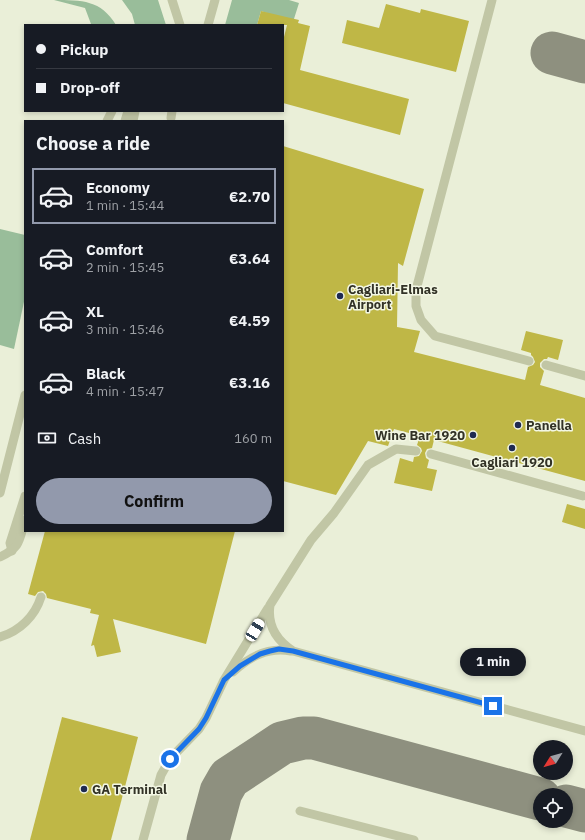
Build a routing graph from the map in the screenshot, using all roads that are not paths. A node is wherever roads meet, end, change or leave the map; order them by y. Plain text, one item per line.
1 (172, 0) edge
2 (215, 0) edge
3 (492, 0) edge
4 (180, 24) edge
5 (208, 24) edge
6 (530, 361) dead end
7 (546, 365) dead end
8 (585, 376) edge
9 (24, 398) edge
10 (416, 451) dead end
11 (431, 454) dead end
12 (0, 493) edge
13 (583, 496) dead end
14 (24, 499) edge
15 (24, 524) edge
16 (12, 552) junction
17 (0, 558) edge
18 (41, 597) dead end
19 (270, 605) junction
20 (0, 637) edge
21 (293, 651) junction
22 (224, 680) junction
23 (585, 731) edge
24 (300, 811) dead end
25 (144, 840) edge
26 (414, 840) edge

1 - 4 lane
2 - 5 lane
3 - 6 lane
7 - 8 lane
9 - 12 lane
10 - 19 lane
11 - 13 lane
14 - 16 lane
15 - 16 lane
16 - 17 lane
18 - 20 lane
19 - 21 lane
19 - 22 lane
21 - 22 lane
21 - 23 lane
22 - 25 lane
24 - 26 lane

